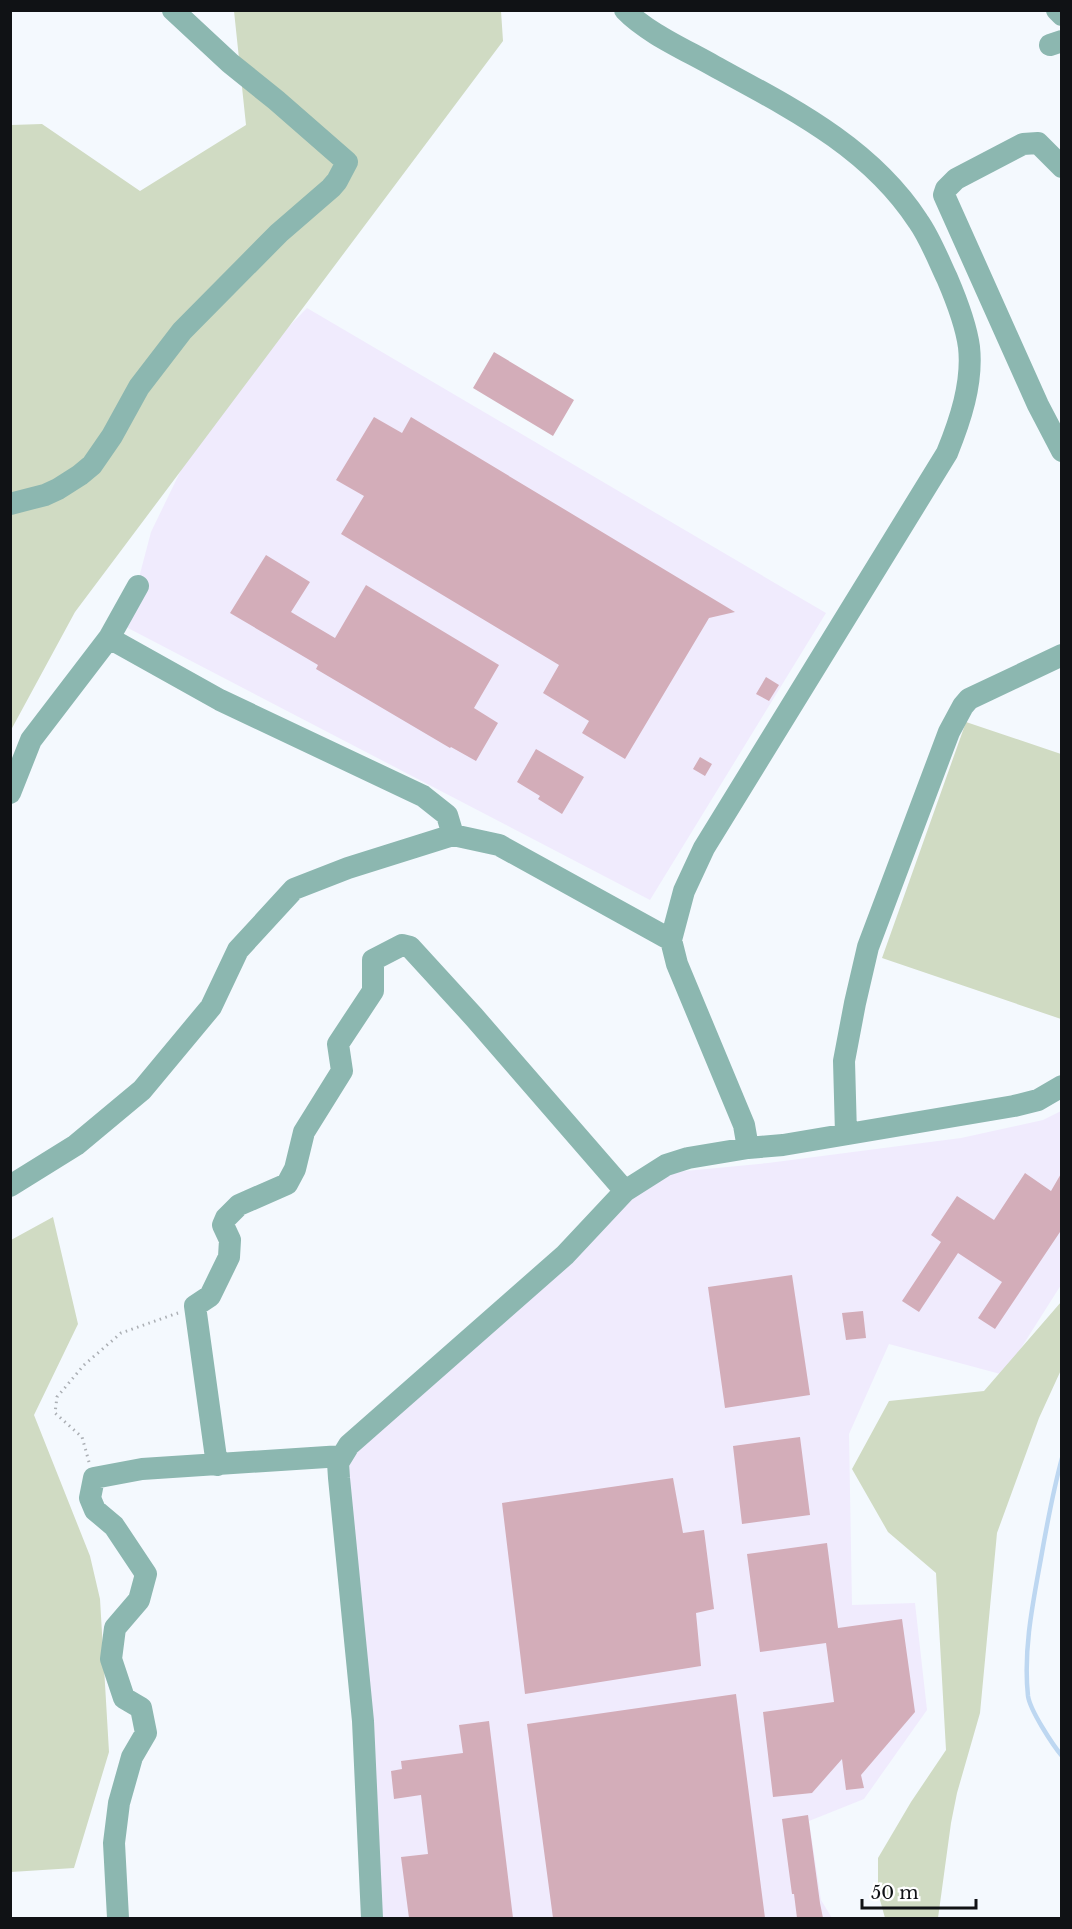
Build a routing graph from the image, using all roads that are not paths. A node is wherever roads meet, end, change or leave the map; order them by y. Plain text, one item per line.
1 (172, 10) edge
2 (625, 10) edge
3 (1057, 10) edge
4 (1062, 15) edge
5 (1062, 167) edge
6 (1062, 451) edge
7 (10, 504) edge
8 (138, 586) dead end
9 (109, 638) junction
10 (1062, 655) edge
11 (10, 793) edge
12 (453, 835) junction
13 (671, 940) junction
14 (1062, 1086) edge
15 (846, 1134) junction
16 (748, 1148) junction
17 (10, 1186) edge
18 (625, 1191) junction
19 (342, 1456) junction
20 (217, 1465) junction
21 (118, 1918) edge
22 (372, 1918) edge

1 - 7 street
2 - 13 street
3 - 4 street
5 - 6 street
8 - 9 street
9 - 11 street
9 - 12 street
10 - 15 street
12 - 13 street
12 - 17 street
13 - 16 street
14 - 15 street
15 - 16 street
16 - 18 street
18 - 19 street
18 - 20 street
19 - 20 street
19 - 22 street
20 - 21 street

